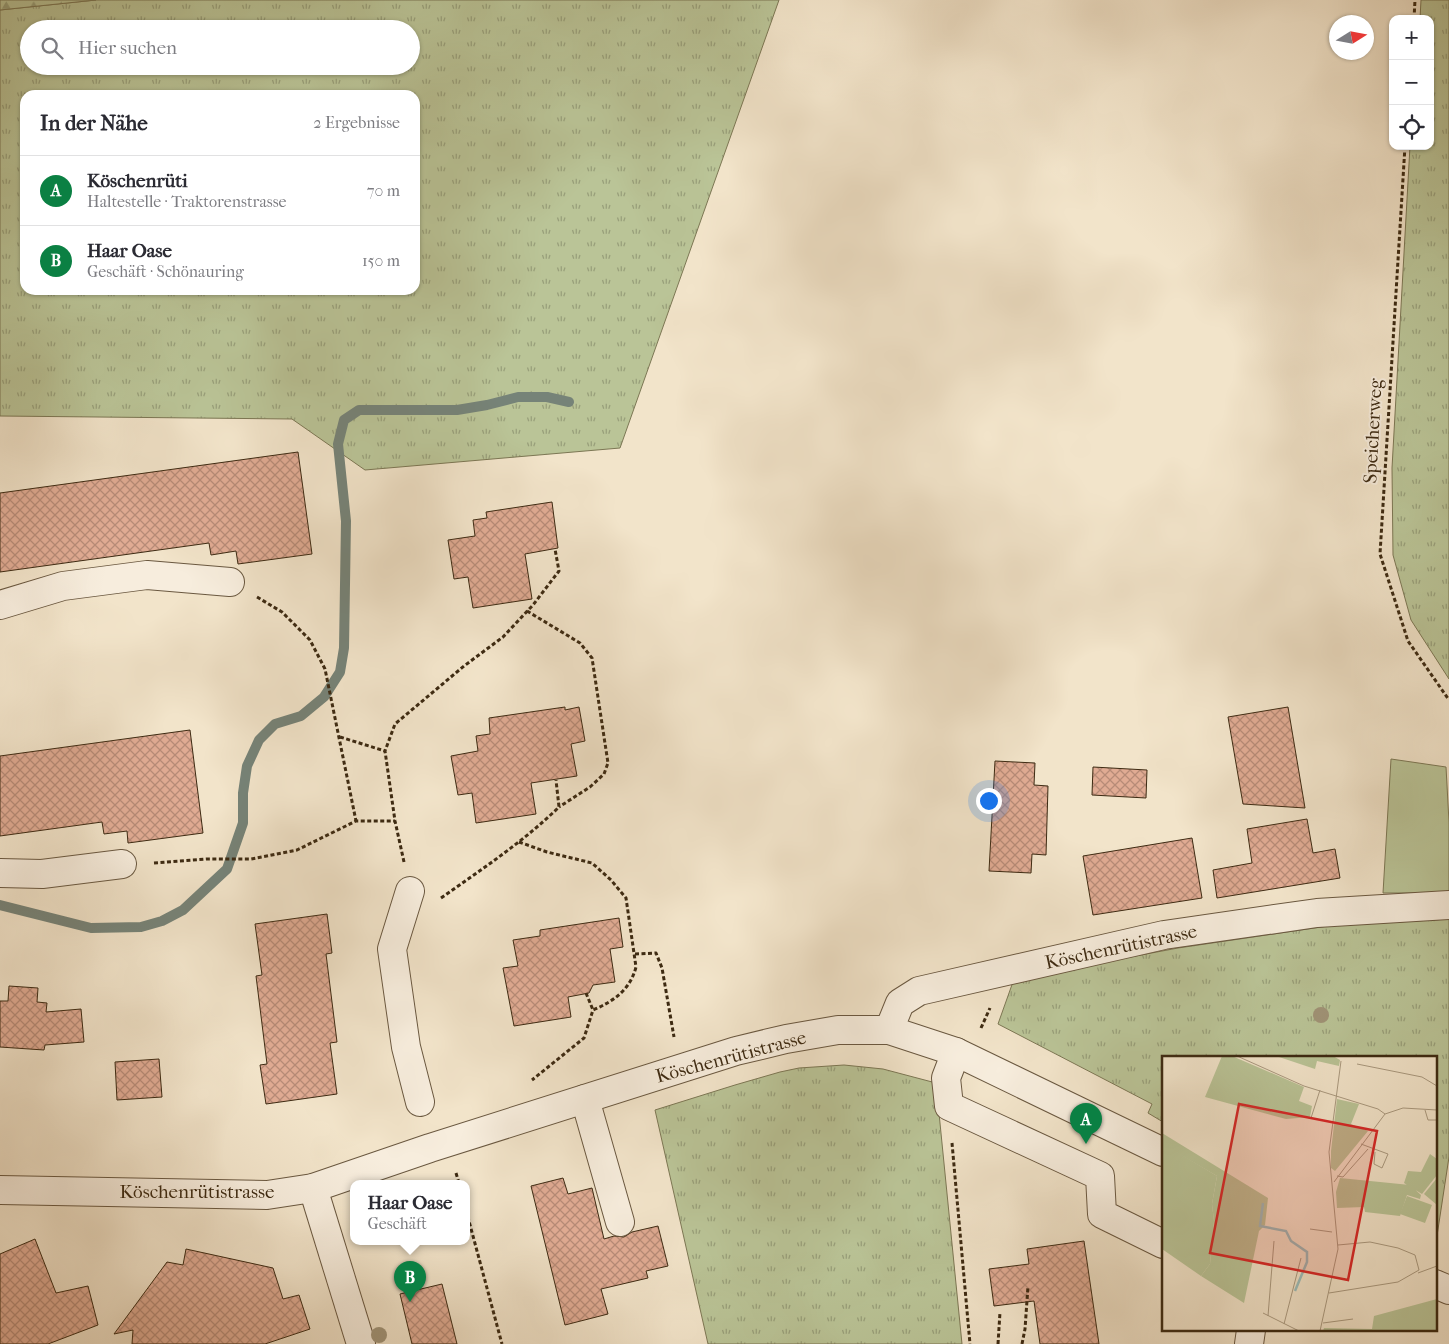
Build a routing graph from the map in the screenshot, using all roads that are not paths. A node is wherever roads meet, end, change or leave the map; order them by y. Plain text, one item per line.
1 (230, 582) road end
2 (0, 605) edge
3 (122, 864) road end
4 (0, 873) edge
5 (410, 891) road end
6 (1449, 904) edge
7 (889, 1030) junction
8 (956, 1052) junction
9 (585, 1100) junction
10 (420, 1102) dead end
11 (1162, 1152) edge
12 (313, 1188) junction
13 (0, 1190) edge
14 (620, 1222) dead end
15 (1162, 1244) edge
16 (1436, 1284) edge
17 (1449, 1290) edge
18 (361, 1344) edge

1 - 2 street
3 - 4 street
5 - 10 street
6 - 7 street, Köschenrütistrasse
7 - 8 street
7 - 9 street, Köschenrütistrasse
8 - 11 street
8 - 15 street
9 - 12 street, Köschenrütistrasse
9 - 14 street
12 - 13 street, Köschenrütistrasse
12 - 18 street
16 - 17 street

